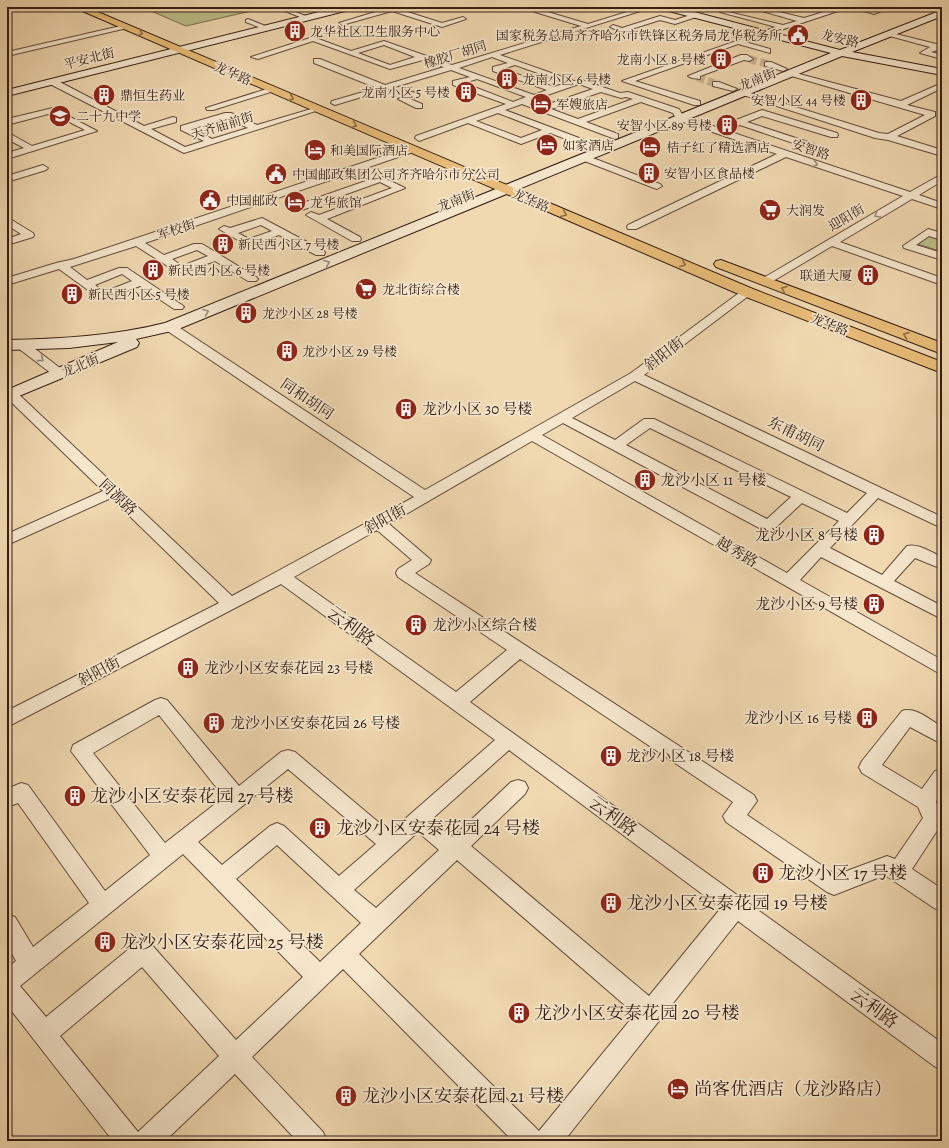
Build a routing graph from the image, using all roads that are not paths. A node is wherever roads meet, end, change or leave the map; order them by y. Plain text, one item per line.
1 (78, 7) edge
2 (103, 7) edge
3 (278, 7) edge
4 (350, 7) edge
5 (385, 7) edge
6 (539, 7) edge
7 (650, 7) edge
8 (664, 7) edge
9 (734, 7) edge
10 (751, 7) edge
11 (820, 7) edge
12 (847, 7) edge
13 (853, 7) edge
14 (887, 7) edge
15 (927, 7) edge
16 (393, 9) junction
17 (835, 10) junction
18 (940, 10) edge
19 (719, 12) junction
20 (698, 13) edge
21 (307, 18) junction
22 (463, 19) dead end
23 (803, 20) junction
24 (248, 21) dead end
25 (342, 23) dead end
26 (589, 26) junction
27 (125, 27) junction
28 (613, 27) dead end
29 (783, 27) junction
30 (266, 28) junction
31 (764, 33) junction
32 (888, 34) junction
33 (738, 42) junction
34 (196, 46) junction
35 (940, 48) edge
36 (178, 50) junction
37 (767, 51) dead end
38 (835, 51) junction
39 (8, 53) edge
40 (351, 53) junction
41 (492, 55) junction
42 (255, 57) dead end
43 (423, 57) junction
44 (942, 57) edge
45 (749, 59) tunnel mouth
46 (317, 62) dead end
47 (515, 63) junction
48 (768, 64) tunnel mouth
49 (452, 68) junction
50 (787, 71) junction
51 (942, 72) edge
52 (477, 77) junction
53 (697, 77) dead end
54 (590, 78) dead end
55 (53, 82) junction
56 (576, 83) junction
57 (716, 84) tunnel mouth
58 (942, 85) edge
59 (393, 87) junction
60 (601, 89) junction
61 (273, 90) junction
62 (554, 90) junction
63 (737, 91) junction
64 (929, 91) junction
65 (7, 93) edge
66 (413, 94) dead end
67 (942, 94) edge
68 (533, 97) junction
69 (639, 99) junction
70 (521, 101) junction
71 (335, 103) junction
72 (696, 103) junction
73 (512, 104) junction
74 (902, 104) junction
75 (419, 106) dead end
76 (210, 108) dead end
77 (318, 109) junction
78 (543, 109) junction
79 (500, 111) junction
80 (678, 115) junction
81 (173, 120) dead end
82 (470, 121) junction
83 (7, 122) edge
84 (578, 122) junction
85 (850, 127) junction
86 (256, 128) junction
87 (143, 129) junction
88 (550, 130) junction
89 (7, 135) edge
90 (834, 135) junction
91 (615, 136) junction
92 (889, 137) junction
93 (212, 142) junction
94 (817, 143) junction
95 (416, 144) junction
96 (592, 146) junction
97 (440, 147) dead end
98 (31, 149) junction
99 (942, 153) edge
100 (788, 155) junction
101 (7, 156) edge
102 (585, 158) junction
103 (43, 168) dead end
104 (942, 177) edge
105 (7, 179) edge
106 (510, 182) junction
107 (930, 184) junction
108 (657, 186) dead end
109 (942, 188) edge
110 (542, 190) dead end
111 (910, 195) junction
112 (276, 196) junction
113 (942, 206) edge
114 (298, 208) junction
115 (318, 218) junction
116 (206, 219) junction
117 (7, 220) edge
118 (618, 221) dead end
119 (632, 227) junction
120 (280, 231) junction
121 (230, 232) junction
122 (646, 233) dead end
123 (942, 237) edge
124 (356, 239) junction
125 (7, 242) edge
126 (137, 242) junction
127 (831, 242) junction
128 (320, 253) junction
129 (216, 257) junction
130 (942, 257) edge
131 (163, 259) junction
132 (712, 260) dead end
133 (60, 265) junction
134 (286, 266) dead end
135 (265, 274) dead end
136 (252, 279) junction
137 (7, 282) edge
138 (141, 282) junction
139 (764, 282) junction
140 (942, 282) edge
141 (86, 284) junction
142 (237, 285) dead end
143 (747, 292) junction
144 (193, 302) dead end
145 (171, 316) junction
146 (146, 328) junction
147 (7, 334) edge
148 (14, 345) edge
149 (942, 349) edge
150 (942, 368) edge
151 (58, 372) junction
152 (635, 376) junction
153 (8, 394) edge
154 (563, 418) junction
155 (532, 435) junction
156 (616, 446) junction
157 (112, 492) junction
158 (876, 492) junction
159 (801, 496) junction
160 (425, 497) junction
161 (849, 520) junction
162 (378, 523) junction
163 (942, 523) edge
164 (7, 540) edge
165 (820, 550) junction
166 (942, 564) edge
167 (282, 577) junction
168 (789, 581) junction
169 (884, 583) junction
170 (230, 604) junction
171 (942, 613) edge
172 (519, 650) junction
173 (942, 668) edge
174 (457, 702) junction
175 (7, 720) edge
176 (942, 736) edge
177 (508, 739) junction
178 (942, 777) edge
179 (518, 788) dead end
180 (237, 798) junction
181 (7, 799) edge
182 (925, 801) junction
183 (418, 819) junction
184 (936, 829) edge
185 (183, 840) junction
186 (390, 844) junction
187 (455, 848) junction
188 (163, 856) junction
189 (898, 872) junction
190 (221, 878) junction
191 (339, 890) junction
192 (942, 901) edge
193 (103, 905) junction
194 (736, 906) junction
195 (376, 922) junction
196 (7, 924) edge
197 (344, 953) junction
198 (30, 964) junction
199 (319, 976) junction
200 (7, 982) edge
201 (7, 987) edge
202 (651, 1013) junction
203 (44, 1034) junction
204 (235, 1057) junction
205 (942, 1058) edge
206 (129, 1141) edge
207 (147, 1141) edge
208 (314, 1141) edge
209 (531, 1141) edge
210 (548, 1141) edge

1 - 27 main road, 龙华路
2 - 34 main road, 龙华路
3 - 21 street
4 - 21 main road, 平安北街
5 - 16 street
6 - 26 street
7 - 26 street, 橡胶厂胡同
8 - 20 main road, 龙安路
9 - 19 street
10 - 23 street
11 - 17 street
12 - 17 street
13 - 14 street
15 - 18 street
16 - 22 street
16 - 25 street
17 - 23 street
18 - 32 main road, 龙南街
18 - 38 main road, 龙南街
19 - 20 street
19 - 20 street
19 - 29 street
20 - 28 street
20 - 31 main road, 龙安路
21 - 30 main road, 平安北街
23 - 29 street
24 - 30 street
26 - 41 street, 橡胶厂胡同
27 -> 36 main road, 龙华路
27 - 39 street
29 - 31 street
30 - 34 main road, 平安北街
31 - 33 street
31 - 38 main road, 龙安路
32 - 35 street
32 - 38 main road, 龙南街
33 - 37 street
33 - 72 street
34 - 36 main road, 平安北街
34 - 71 main road, 龙华路
35 - 44 street
36 - 55 main road, 平安北街
36 - 61 main road, 龙华路
38 - 50 main road, 龙南街
38 - 51 main road, 龙安路
40 - 42 street
40 - 43 street
40 - 43 street
41 - 47 street, 安智路
41 - 49 street, 橡胶厂胡同
43 - 49 street
45 - 53 street
46 - 59 street
47 - 56 street, 安智路
47 - 62 street
48 - 50 street
49 - 52 street
49 - 59 street, 橡胶厂胡同
50 - 63 main road, 龙南街
50 - 74 street
52 - 68 street
52 - 73 street
54 - 56 street
55 - 65 main road, 平安北街
55 - 87 street, 天齐庙前街
56 - 60 street, 安智路
56 - 62 street
57 - 63 street
58 - 64 street
59 - 71 street, 橡胶厂胡同
60 - 69 street, 安智路
60 - 78 street
61 - 76 street
61 -> 77 main road, 龙华路
62 - 68 street
63 - 72 main road, 龙南街
63 - 80 main road, 龙南街
63 - 85 street
64 - 67 street
64 - 74 street
66 - 75 street
68 - 70 street
69 - 80 street, 安智路
69 - 84 street
70 - 73 street
70 - 78 street
71 - 95 main road, 龙华路
72 - 80 main road, 龙南街
73 - 79 street, 军校街
74 - 92 street
77 - 86 street, 天齐庙前街
77 -> 95 main road, 龙华路
78 - 84 street
79 - 82 street, 军校街
79 - 88 street
80 - 91 main road, 龙南街
80 - 100 street, 安智路
80 - 102 main road, 龙南街
81 - 87 street
82 - 88 street
82 - 95 street, 军校街
83 - 98 street
84 - 91 street
85 - 90 street
85 - 92 street
86 - 93 street, 天齐庙前街
86 - 93 street
87 - 93 street, 天齐庙前街
88 - 96 street
89 - 98 street
90 - 94 street
90 - 94 street
91 - 96 main road, 龙南街
92 - 99 street
94 - 100 street
95 - 97 main road, 龙华路
95 - 106 main road, 龙华路
95 - 112 street, 军校街
96 - 106 main road, 龙南街
98 - 101 street
100 -> 111 street, 安智路
100 - 119 street
102 - 106 main road, 龙南街
102 - 108 street
103 - 105 street
104 - 107 street, 迎阳街
106 - 110 main road, 龙华路
106 - 124 main road, 龙南街
106 -> 143 main road, 龙华路
145 -> 106 main road, 龙南街
107 - 109 street
107 - 111 street, 迎阳街
111 - 113 street, 安智路
111 -> 127 street, 迎阳街
112 - 114 street
112 - 116 street, 军校街
114 - 115 street
114 - 115 street
115 - 124 street
116 - 121 street
116 - 126 street, 军校街
117 - 125 street
118 - 119 main road
119 - 122 main road
120 - 121 street
120 - 121 street
120 - 128 street
123 - 130 street
124 - 128 main road, 龙南街
126 - 131 street
126 - 133 street, 军校街
127 - 139 street, 迎阳街
127 - 140 street
128 - 134 main road, 龙南街
129 - 131 street
129 - 131 street
129 - 136 street
132 - 139 main road, 龙华路
133 - 137 street, 军校街
133 - 141 street
135 - 136 main road
136 - 142 main road
138 - 141 street, 同和胡同
138 - 141 street
138 - 145 street, 同和胡同
149 -> 139 main road, 龙华路
143 - 150 main road, 龙华路
143 - 152 street, 斜阳街
144 - 145 main road
145 - 146 main road
145 - 160 street, 同和胡同
146 - 147 main road, 龙北街
146 - 148 main road
146 - 151 main road, 龙北街
148 -> 151 street
151 - 153 main road, 龙北街
152 - 154 street, 斜阳街
152 - 158 street, 东甫胡同
153 - 157 street, 同源路
154 - 155 street, 斜阳街
154 - 156 street
155 - 160 street, 斜阳街
155 - 168 street, 越秀路
156 - 159 street
156 - 159 street
157 - 164 street
157 - 170 street, 同源路
158 - 161 street
158 - 163 street, 东甫胡同
159 - 161 street
160 - 162 street, 斜阳街
161 - 165 street
162 - 167 street, 斜阳街
162 - 172 street
165 - 168 street
165 - 169 street
166 - 169 street
167 - 170 street, 斜阳街
167 - 174 street, 云利路
168 - 173 street, 越秀路
169 - 171 street
170 - 175 street, 斜阳街
172 - 174 street
172 - 189 street
174 - 177 street, 云利路
176 - 182 street
177 - 183 street
177 - 194 street, 云利路
178 - 182 street
179 - 187 street
180 - 185 street
180 - 186 street
180 - 188 street
181 - 193 street
182 - 184 street
183 - 186 street
183 - 187 street
184 - 189 street
185 - 188 street
185 - 190 street
186 - 191 street
187 - 195 street
187 - 202 street
188 - 193 street
189 - 192 street
190 - 191 street
190 - 199 street
191 - 195 street
193 - 198 street
194 - 202 street
194 - 205 street, 云利路
195 - 197 street
196 - 198 street
197 - 199 street
197 - 209 street
198 - 200 street
199 - 204 street
201 - 203 street
202 - 210 street
203 - 204 street
203 - 206 street
204 - 207 street
204 - 208 street

